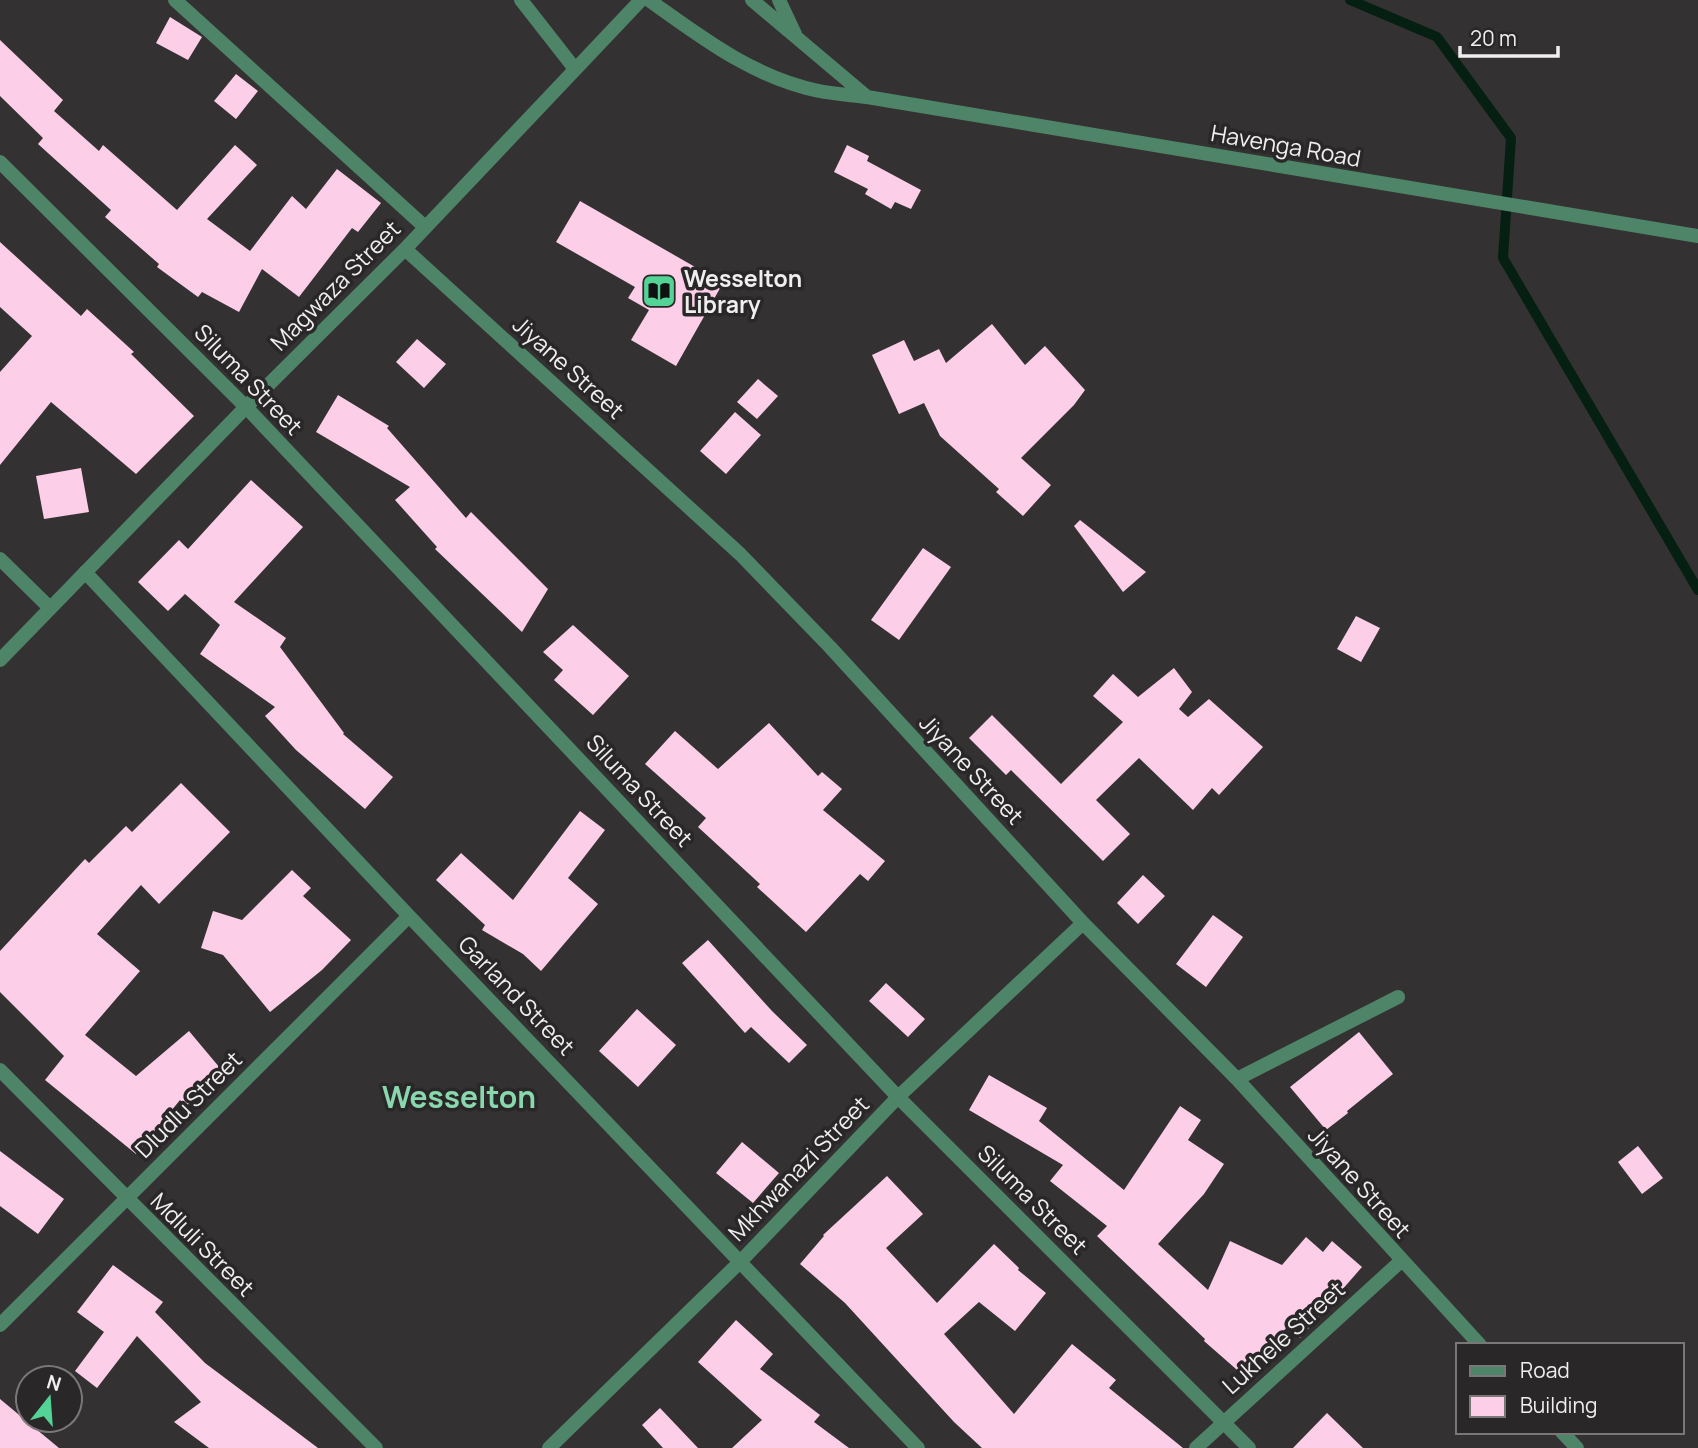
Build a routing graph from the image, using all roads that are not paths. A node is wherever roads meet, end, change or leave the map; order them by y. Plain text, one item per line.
1 (175, 0) edge
2 (521, 0) edge
3 (641, 0) edge
4 (649, 0) edge
5 (751, 0) edge
6 (779, 0) edge
7 (799, 42) junction
8 (575, 69) junction
9 (867, 97) junction
10 (0, 162) edge
11 (425, 227) junction
12 (1698, 236) edge
13 (405, 250) junction
14 (246, 407) junction
15 (0, 559) edge
16 (85, 572) junction
17 (50, 608) junction
18 (0, 660) edge
19 (409, 916) junction
20 (1083, 923) junction
21 (1398, 998) dead end
22 (0, 1070) edge
23 (1237, 1079) junction
24 (898, 1097) junction
25 (126, 1198) junction
26 (741, 1261) junction
27 (1401, 1261) junction
28 (0, 1325) edge
29 (1478, 1343) edge
30 (1223, 1421) junction
31 (1564, 1434) edge
32 (376, 1448) edge
33 (549, 1448) edge
34 (918, 1448) edge
35 (1196, 1448) edge
36 (1249, 1448) edge
37 (1577, 1448) edge

1 - 11 street
2 - 8 street
3 - 8 street, Magwaza Street
4 - 9 street, Havenga Road
5 - 7 street, Havenga Road
6 - 7 street
7 - 9 street, Havenga Road
8 - 11 street, Magwaza Street
9 - 12 street, Havenga Road
10 - 14 street, Siluma Street
11 - 13 street, Magwaza Street
13 - 14 street, Magwaza Street
13 - 20 street, Jiyane Street
14 - 16 street, Magwaza Street
14 - 24 street, Siluma Street
15 - 17 street
16 - 17 street, Magwaza Street
16 - 19 street, Garland Street
17 - 18 street, Magwaza Street
19 - 25 street, Dludlu Street
19 - 26 street, Garland Street
20 - 23 street, Jiyane Street
20 - 24 street, Mkhwanazi Street
21 - 23 street
22 - 25 street, Mdluli Street
23 - 27 street, Jiyane Street
24 - 26 street, Mkhwanazi Street
24 - 30 street, Siluma Street
25 - 28 street, Dludlu Street
25 - 32 street, Mdluli Street
26 - 33 street, Mkhwanazi Street
26 - 34 street, Garland Street
27 - 29 street, Jiyane Street
27 - 30 street, Lukhele Street
30 - 35 street, Lukhele Street
30 - 36 street, Siluma Street
31 - 37 street

